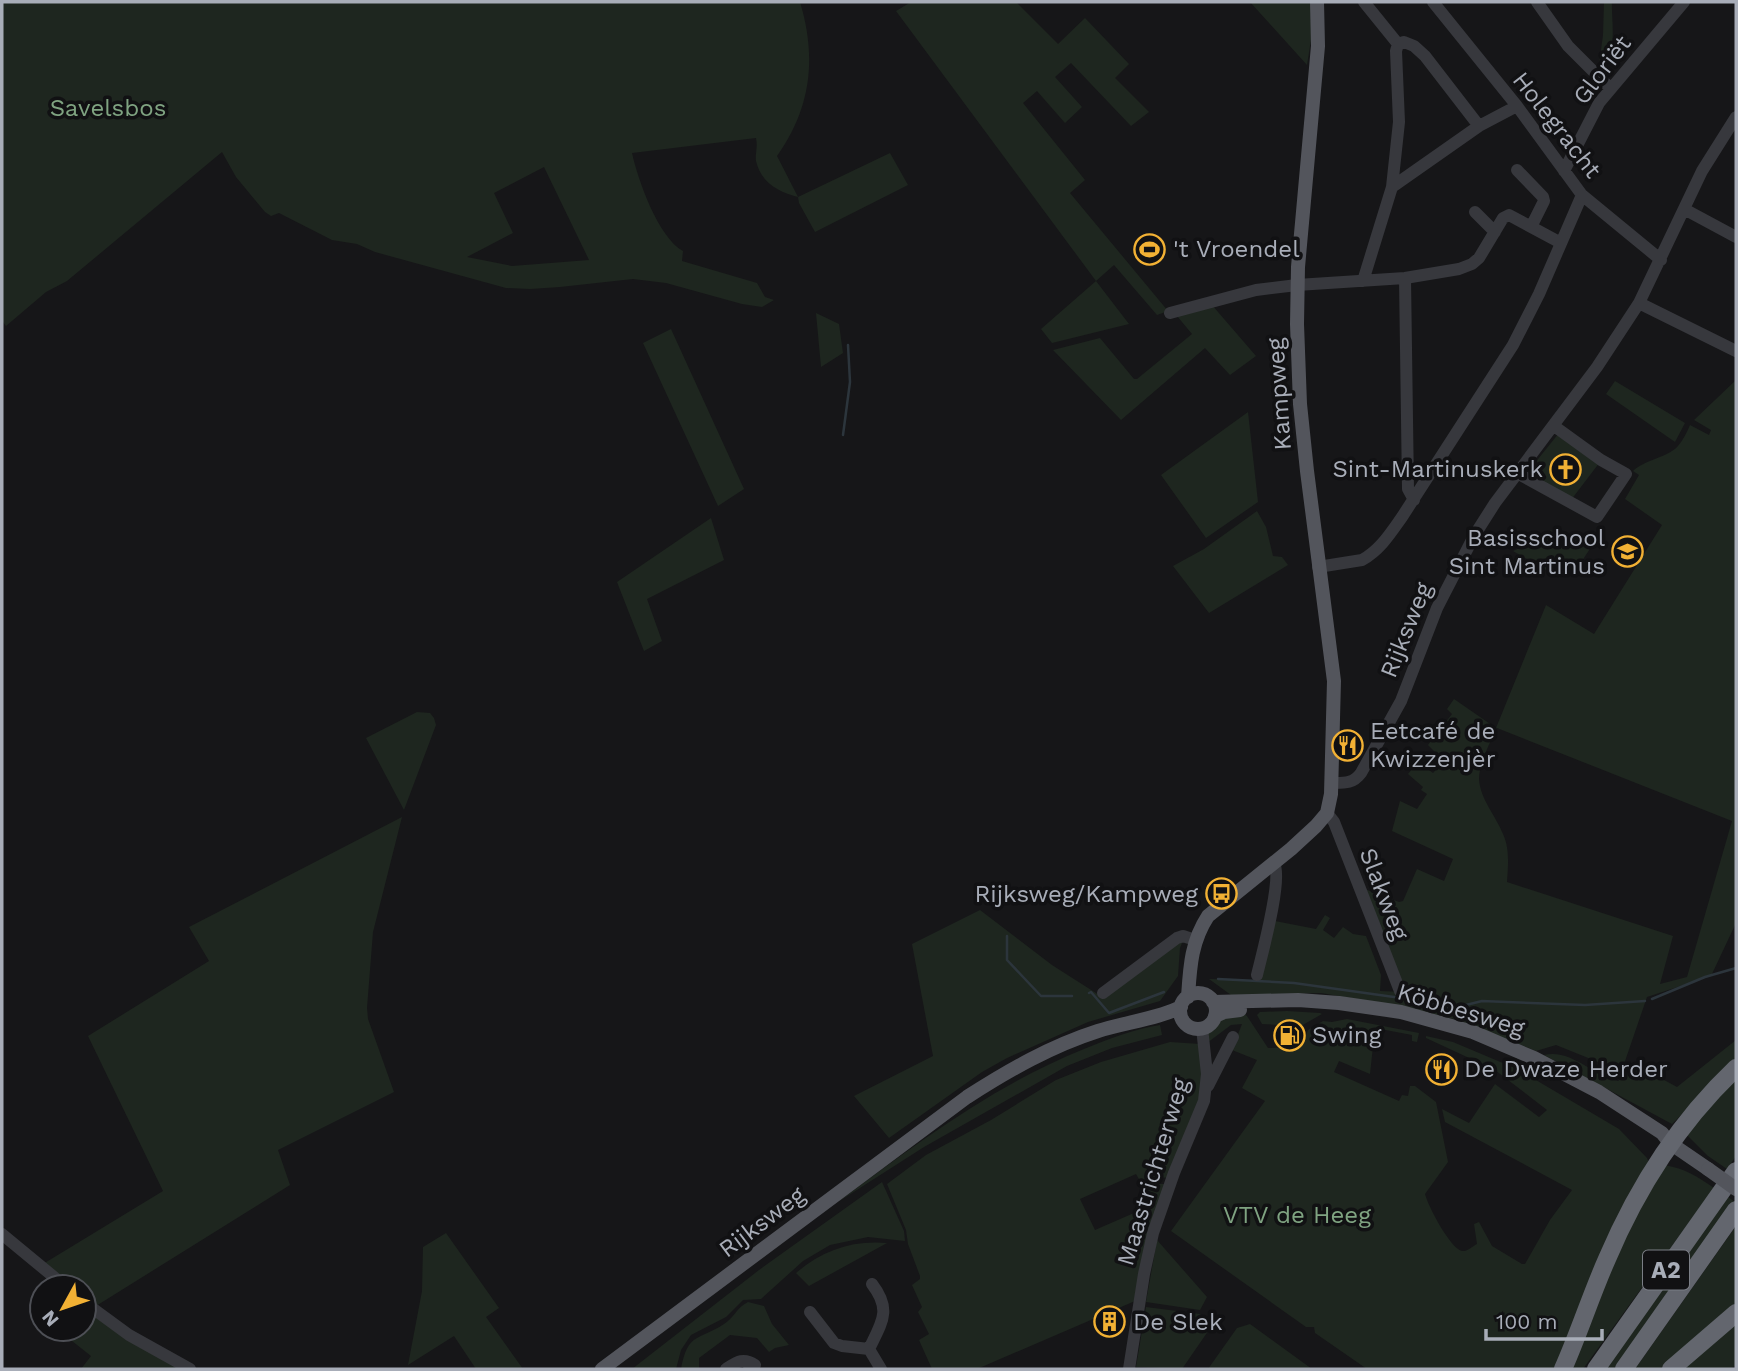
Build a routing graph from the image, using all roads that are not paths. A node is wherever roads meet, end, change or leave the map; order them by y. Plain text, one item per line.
1 (1317, 2) edge
2 (1364, 2) edge
3 (1433, 2) edge
4 (1537, 2) edge
5 (1680, 3) edge
6 (1398, 44) junction
7 (1610, 88) junction
8 (1517, 106) junction
9 (1736, 117) edge
10 (1479, 126) junction
11 (1517, 170) dead end
12 (1564, 171) junction
13 (1392, 187) junction
14 (1583, 195) junction
15 (1684, 209) junction
16 (1475, 212) dead end
17 (1531, 227) junction
18 (1495, 232) junction
19 (1736, 237) edge
20 (1560, 243) junction
21 (1661, 260) junction
22 (1405, 278) junction
23 (1363, 281) junction
24 (1297, 285) junction
25 (1639, 303) junction
26 (1170, 313) dead end
27 (1736, 351) edge
28 (1554, 426) junction
29 (1517, 473) junction
30 (1414, 500) junction
31 (1318, 567) junction
32 (1331, 783) junction
33 (1327, 813) junction
34 (1274, 863) junction
35 (1195, 940) junction
36 (1257, 975) dead end
37 (1400, 991) dead end
38 (1103, 993) dead end
39 (1197, 1006) junction
40 (1202, 1028) junction
41 (1233, 1037) dead end
42 (1736, 1068) edge
43 (1205, 1093) junction
44 (1670, 1143) junction
45 (1736, 1171) edge
46 (1736, 1189) edge
47 (1736, 1210) edge
48 (2, 1234) edge
49 (49, 1273) edge
50 (872, 1284) dead end
51 (98, 1312) edge
52 (810, 1312) dead end
53 (1736, 1313) edge
54 (869, 1349) junction
55 (190, 1369) edge
56 (601, 1369) edge
57 (726, 1369) edge
58 (748, 1369) edge
59 (881, 1369) edge
60 (1129, 1369) edge
61 (1563, 1369) edge
62 (1596, 1369) edge
63 (1624, 1369) edge
64 (1671, 1369) edge

1 - 24 main road, Kampweg
2 - 6 street
3 - 8 street, Holegracht
4 - 7 street
5 - 7 street, Gloriët
6 - 10 street
6 - 13 street
7 - 12 street, Gloriët
8 - 10 street
8 - 12 street, Holegracht
9 - 15 street, Rijksweg
10 - 13 street
11 - 17 street
12 - 14 street, Holegracht
13 - 23 street
14 - 20 street
14 - 21 street, Holegracht
15 - 19 street
15 - 21 street, Rijksweg
16 - 18 street
17 - 18 street
17 - 20 street
18 - 22 street
20 - 30 street
21 - 25 street, Rijksweg
22 - 23 street
22 - 30 street
23 - 24 street
24 - 26 street
24 - 31 main road, Kampweg
25 - 27 street
25 - 28 street, Rijksweg
28 - 29 street, Rijksweg
28 - 29 street
29 - 32 street, Rijksweg
30 - 31 street
31 - 32 main road, Kampweg
32 - 33 main road
33 - 34 main road
33 - 37 street, Slakweg
34 - 35 main road
34 - 36 street
35 - 38 street
35 - 39 main road
39 - 40 main road
39 - 40 main road
39 - 44 main road, Köbbesweg
39 - 56 main road, Rijksweg
40 - 43 street, Maastrichterweg
41 - 43 street
42 - 44 highway, A2
43 - 60 street, Maastrichterweg
44 - 46 main road, Köbbesweg, bridge
44 - 61 highway, A2
45 - 62 highway, A2
47 - 63 highway, A2
48 - 49 street
50 - 54 street
51 - 55 street
52 - 54 street
53 - 64 highway
54 - 59 street
57 - 58 street

